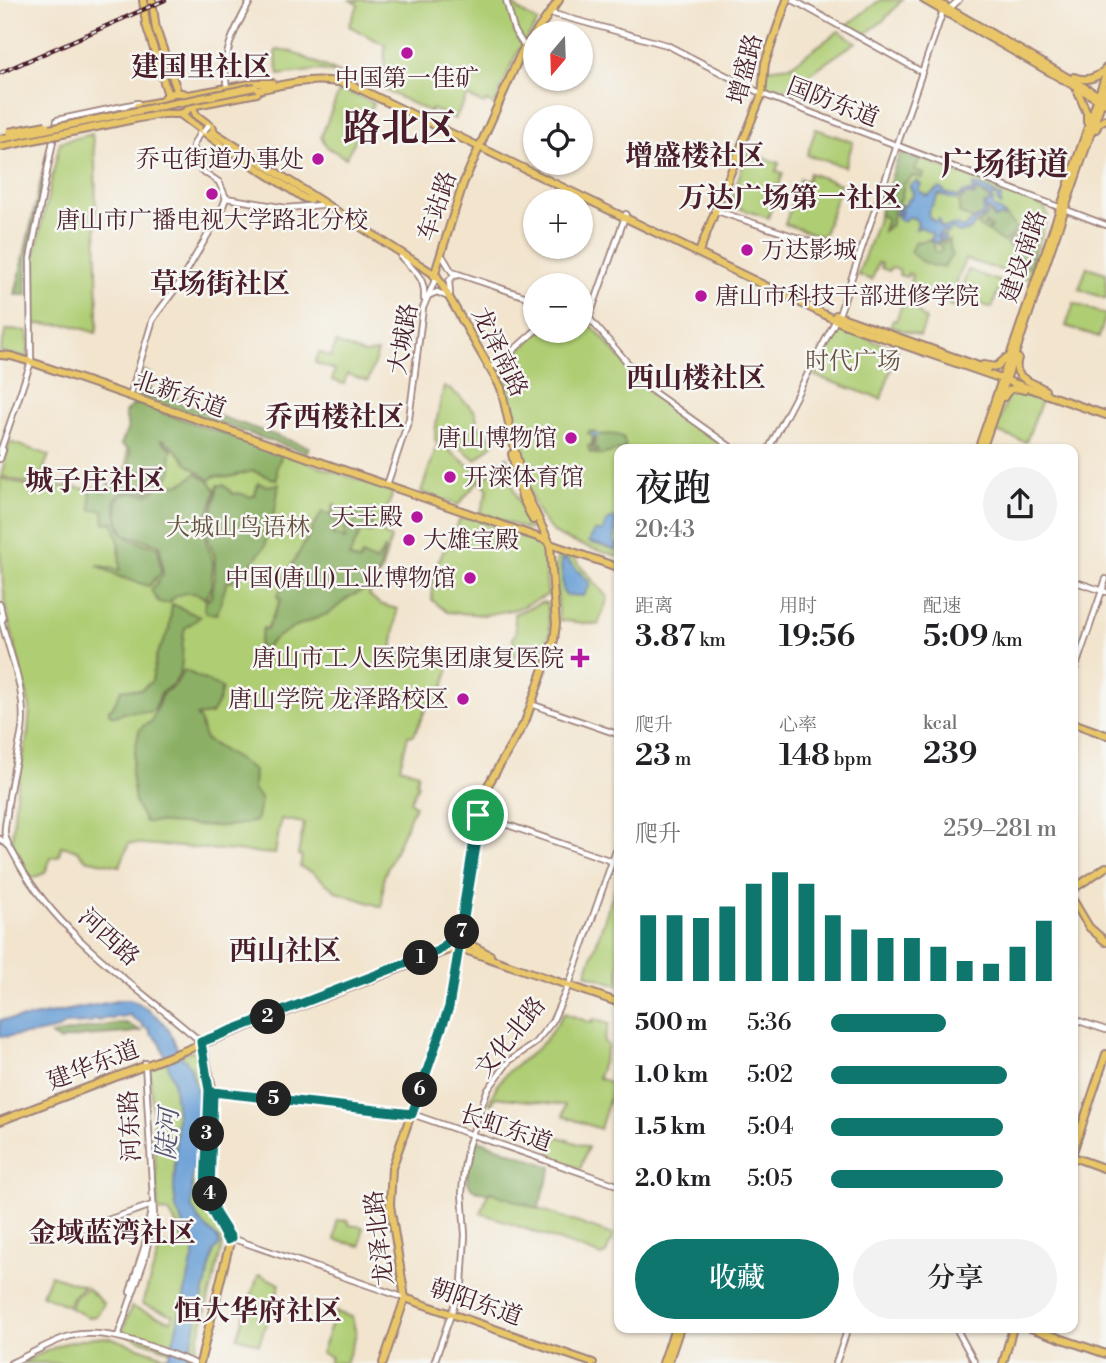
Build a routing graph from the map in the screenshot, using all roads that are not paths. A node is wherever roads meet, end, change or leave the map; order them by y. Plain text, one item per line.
1 (147, 0) edge
2 (251, 0) edge
3 (506, 0) edge
4 (562, 0) edge
5 (785, 0) edge
6 (793, 0) edge
7 (924, 0) edge
8 (934, 0) edge
9 (959, 0) edge
10 (946, 10) junction
11 (552, 14) junction
12 (546, 21) edge
13 (547, 21) edge
14 (523, 45) edge
15 (523, 52) edge
16 (1049, 67) junction
17 (1106, 68) edge
18 (922, 72) junction
19 (1106, 74) edge
20 (1061, 79) junction
21 (271, 85) junction
22 (227, 89) junction
23 (1106, 89) edge
24 (170, 93) junction
25 (761, 93) junction
26 (188, 95) junction
27 (1102, 100) edge
28 (150, 103) junction
29 (191, 106) junction
30 (167, 113) junction
31 (180, 114) junction
32 (151, 116) junction
33 (1106, 119) edge
34 (205, 128) junction
35 (1086, 131) junction
36 (56, 138) junction
37 (0, 141) edge
38 (1088, 143) junction
39 (897, 145) junction
40 (481, 147) junction
41 (226, 198) junction
42 (311, 198) junction
43 (321, 205) junction
44 (1063, 208) junction
45 (715, 210) junction
46 (625, 215) junction
47 (1106, 225) edge
48 (700, 250) junction
49 (442, 253) junction
50 (401, 257) junction
51 (859, 258) junction
52 (416, 263) junction
53 (460, 275) junction
54 (435, 277) junction
55 (448, 296) junction
56 (523, 296) edge
57 (425, 302) junction
58 (593, 307) edge
59 (837, 318) junction
60 (593, 323) edge
61 (1023, 325) junction
62 (523, 342) edge
63 (0, 355) edge
64 (963, 360) junction
65 (32, 362) junction
66 (488, 367) junction
67 (968, 367) junction
68 (1005, 377) junction
69 (1045, 390) junction
70 (1051, 396) junction
71 (130, 397) junction
72 (1106, 413) edge
73 (985, 426) junction
74 (988, 434) junction
75 (727, 444) edge
76 (773, 444) edge
77 (981, 444) edge
78 (983, 444) edge
79 (0, 452) edge
80 (0, 460) edge
81 (387, 486) junction
82 (548, 541) junction
83 (614, 564) edge
84 (1106, 579) edge
85 (1078, 583) edge
86 (1104, 592) edge
87 (0, 604) edge
88 (0, 616) edge
89 (1078, 662) edge
90 (531, 704) junction
91 (1078, 723) edge
92 (614, 733) edge
93 (1106, 733) edge
94 (480, 816) junction
95 (0, 839) edge
96 (10, 846) junction
97 (614, 854) edge
98 (611, 861) junction
99 (614, 862) edge
100 (1106, 866) edge
101 (1078, 885) edge
102 (1078, 908) edge
103 (1078, 914) edge
104 (462, 923) junction
105 (1106, 944) edge
106 (459, 947) junction
107 (438, 951) junction
108 (491, 955) junction
109 (431, 957) junction
110 (454, 965) junction
111 (520, 968) junction
112 (454, 983) junction
113 (568, 983) junction
114 (614, 999) edge
115 (1078, 1021) edge
116 (1106, 1030) edge
117 (202, 1043) junction
118 (1106, 1046) edge
119 (1106, 1054) edge
120 (145, 1064) junction
121 (213, 1092) junction
122 (410, 1115) junction
123 (0, 1120) edge
124 (1078, 1128) edge
125 (472, 1135) junction
126 (1078, 1139) edge
127 (1078, 1156) edge
128 (1106, 1167) edge
129 (614, 1184) edge
130 (152, 1205) junction
131 (54, 1238) dead end
132 (229, 1239) junction
133 (403, 1297) junction
134 (452, 1314) junction
135 (675, 1333) edge
136 (846, 1333) edge
137 (959, 1333) edge
138 (1011, 1333) edge
139 (1046, 1333) edge
140 (1054, 1333) edge
141 (117, 1336) junction
142 (1106, 1352) edge
143 (12, 1363) edge
144 (195, 1363) edge
145 (382, 1363) edge
146 (434, 1363) edge
147 (593, 1363) edge
148 (665, 1363) edge
149 (836, 1363) edge
150 (975, 1363) edge
151 (1002, 1363) edge

1 - 24 main road
2 - 22 street
3 - 14 street
4 - 11 main road, 车站路
5 - 25 main road, 增盛路
6 - 18 street
7 - 10 main road
8 - 10 main road
9 - 10 street
10 - 16 main road
10 - 18 street
10 - 20 main road
11 - 12 main road, 车站路
11 - 13 main road, 车站路
11 - 25 street, 国防东道
15 - 40 main road, 车站路
16 - 17 main road
16 - 27 main road
18 - 39 street
19 - 27 main road, 建设南路
20 - 27 main road
20 - 35 main road
21 - 22 main road
21 - 29 main road
21 - 37 main road, bridge
21 - 40 main road
22 - 26 main road
23 - 27 main road, 建设南路
24 - 26 main road
24 - 28 main road
24 - 30 main road
25 - 39 street, 国防东道
25 - 45 main road, 增盛路
26 - 29 main road
27 - 35 main road, 建设南路
27 - 38 main road, 建设南路
28 - 36 street
28 - 37 main road, bridge
29 - 31 main road
29 - 34 main road
30 - 31 main road
30 - 32 main road
31 - 34 main road
32 - 36 street
32 - 37 main road, bridge
33 - 38 main road
34 - 41 street
34 - 42 main road, 龙泽南路
35 - 44 main road, 建设南路
36 - 65 street
38 - 44 main road, 建设南路
39 - 44 street, 国防东道
39 - 51 street
40 - 46 main road
40 - 49 main road, 车站路
41 - 43 street
41 - 71 street
42 - 43 main road, 龙泽南路
42 - 52 main road, 龙泽南路
43 - 50 main road, 龙泽南路
44 - 47 street, 国防东道
44 - 61 main road, 建设南路
45 - 48 main road, 增盛路
45 - 51 street
46 - 48 main road
46 - 58 street
48 - 59 main road
49 - 52 main road
49 - 53 street
49 - 54 main road, 车站路
50 - 54 main road, 龙泽南路
50 - 57 street
51 - 59 street
52 - 54 main road, 龙泽南路
53 - 55 street
53 - 56 street
54 - 55 main road, 龙泽南路
54 - 57 street
55 - 57 street
55 - 66 main road, 龙泽南路
57 - 81 street, 大城路
59 - 64 main road
59 - 67 main road
59 - 76 street
60 - 75 street
61 - 64 main road
61 - 68 main road, 建设南路
61 - 69 main road
62 - 66 street
63 - 65 main road, 北新东道
64 - 68 main road
65 - 71 main road, 北新东道
65 - 79 street
65 - 80 street
66 - 82 main road, 龙泽南路
67 - 68 main road
67 - 73 main road
68 - 69 main road
68 - 70 main road
68 - 73 main road, 建设南路
68 - 74 main road, 建设南路
69 - 72 main road
70 - 72 main road
70 - 74 main road
71 - 81 main road, 北新东道
73 - 77 main road, 建设南路
74 - 78 main road, 建设南路
81 - 82 main road, 北新东道
82 - 83 main road, 北新东道
82 - 90 main road, 龙泽南路
84 - 86 street
85 - 86 street
86 - 89 street
87 - 96 street, 河西路
88 - 96 street, 河西路
90 - 92 street
90 - 94 main road, 龙泽南路
91 - 93 main road
94 - 98 street
94 - 104 main road, 龙泽南路
95 - 96 street
96 - 117 street, 河西路
97 - 98 street, 文化北路
98 - 99 street
98 - 113 street, 文化北路
100 - 101 main road
102 - 105 main road
103 - 105 main road
104 - 106 main road, 龙泽南路
104 - 107 main road
104 - 108 main road
106 - 107 main road
106 - 108 main road
106 - 109 main road
106 - 110 main road, 龙泽北路
106 - 111 main road
106 - 112 main road, 龙泽北路
107 - 117 main road
108 - 113 main road
109 - 110 main road
109 - 117 main road
110 - 122 main road, 龙泽北路
111 - 112 main road
111 - 113 main road
112 - 122 main road, 龙泽北路
113 - 114 main road
113 - 125 street, 文化北路
115 - 116 street
117 - 120 main road, 建华东道
117 - 121 main road
117 - 132 main road
118 - 124 main road
119 - 126 main road
120 - 123 main road, 建华东道
120 - 130 street, 河东路
120 - 141 street, 河东路
121 - 122 street, 长虹东道
121 - 132 main road
122 - 125 street, 长虹东道
122 - 133 main road, 龙泽北路
125 - 129 street, 长虹东道
125 - 134 street, 文化北路
127 - 128 main road
130 - 131 street
130 - 141 street, 河东路
132 - 133 street, 朝阳东道
132 - 144 main road
133 - 134 main road, 朝阳东道
133 - 145 main road, 龙泽北路
134 - 146 street, 文化北路
134 - 147 main road, 朝阳东道
135 - 148 main road
136 - 149 street
137 - 150 street
138 - 151 main road
139 - 142 main road
140 - 142 main road
141 - 143 street
141 - 144 street

